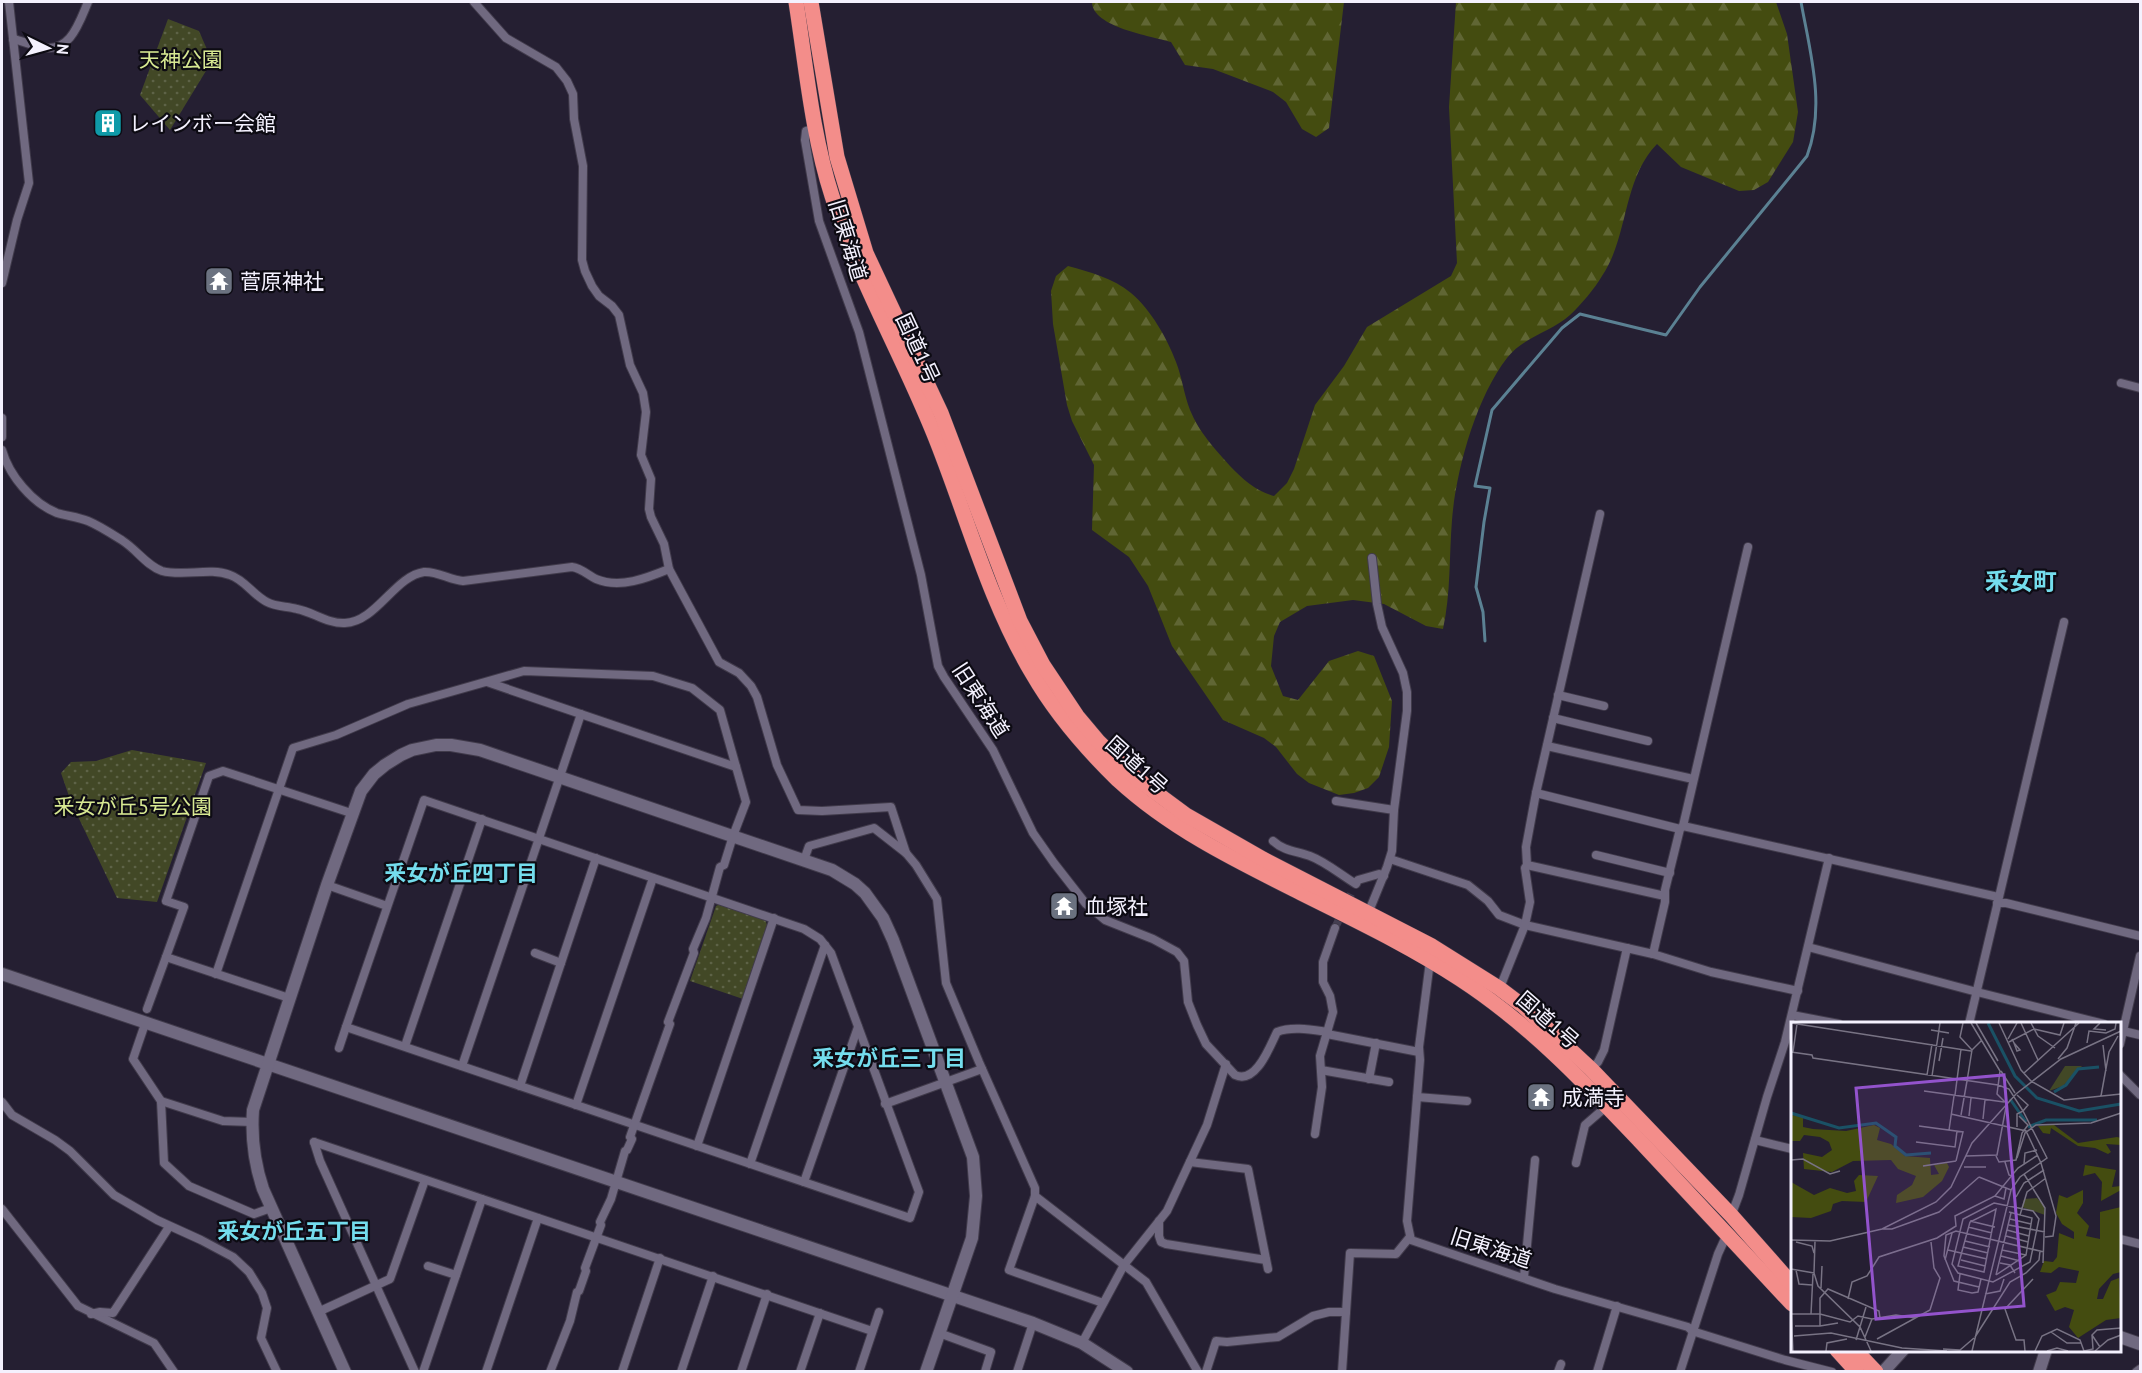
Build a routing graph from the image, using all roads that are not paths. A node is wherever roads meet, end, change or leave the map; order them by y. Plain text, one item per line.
1 (9, 2) edge
2 (87, 2) edge
3 (474, 2) edge
4 (802, 2) edge
5 (13, 39) junction
6 (823, 127) junction
7 (2, 283) edge
8 (2121, 383) dead end
9 (2140, 388) edge
10 (2, 418) edge
11 (2, 436) edge
12 (2, 450) edge
13 (1600, 514) dead end
14 (1748, 547) dead end
15 (1372, 558) dead end
16 (669, 569) junction
17 (2064, 622) dead end
18 (487, 682) junction
19 (1558, 695) junction
20 (1604, 706) dead end
21 (581, 714) junction
22 (1553, 718) junction
23 (1648, 741) dead end
24 (1547, 746) junction
25 (736, 767) junction
26 (559, 778) junction
27 (1694, 779) junction
28 (280, 789) junction
29 (1536, 793) junction
30 (1336, 801) dead end
31 (1394, 810) junction
32 (351, 813) junction
33 (482, 819) junction
34 (1682, 828) junction
35 (733, 836) junction
36 (539, 838) junction
37 (1273, 841) dead end
38 (906, 853) junction
39 (1596, 855) dead end
40 (596, 858) junction
41 (1829, 858) junction
42 (1390, 859) junction
43 (804, 860) junction
44 (1527, 865) junction
45 (1670, 873) junction
46 (1384, 876) junction
47 (653, 878) junction
48 (1356, 884) junction
49 (327, 885) junction
50 (1351, 894) tunnel mouth
51 (1665, 896) junction
52 (712, 897) junction
53 (1997, 900) junction
54 (387, 906) junction
55 (774, 918) junction
56 (1366, 919) junction
57 (1525, 925) junction
58 (1335, 928) tunnel mouth
59 (2140, 936) edge
60 (825, 945) junction
61 (1808, 947) junction
62 (1627, 948) junction
63 (535, 953) dead end
64 (1653, 954) junction
65 (2140, 956) edge
66 (166, 957) junction
67 (1430, 961) junction
68 (561, 963) junction
69 (2, 974) edge
70 (216, 974) junction
71 (2137, 983) edge
72 (1798, 992) junction
73 (1977, 992) junction
74 (1497, 995) junction
75 (290, 998) junction
76 (146, 1015) junction
77 (1792, 1015) junction
78 (1833, 1022) edge
79 (1969, 1022) edge
80 (2100, 1022) edge
81 (858, 1026) junction
82 (346, 1027) junction
83 (2122, 1029) edge
84 (1328, 1033) junction
85 (2140, 1035) edge
86 (1376, 1043) junction
87 (405, 1046) junction
88 (339, 1048) dead end
89 (1419, 1052) junction
90 (267, 1064) junction
91 (1226, 1064) junction
92 (462, 1066) junction
93 (982, 1069) junction
94 (1592, 1069) junction
95 (1321, 1070) junction
96 (2121, 1076) edge
97 (1369, 1079) junction
98 (946, 1082) junction
99 (1389, 1082) dead end
100 (520, 1086) junction
101 (2140, 1095) edge
102 (1417, 1097) junction
103 (161, 1101) junction
104 (1467, 1101) dead end
105 (2, 1102) edge
106 (885, 1104) junction
107 (576, 1105) junction
108 (1607, 1106) junction
109 (252, 1122) junction
110 (634, 1124) junction
111 (1315, 1134) dead end
112 (1755, 1140) junction
113 (697, 1146) junction
114 (1791, 1149) edge
115 (1535, 1160) dead end
116 (1190, 1162) junction
117 (1576, 1163) dead end
118 (750, 1164) junction
119 (425, 1180) junction
120 (616, 1181) junction
121 (804, 1182) junction
122 (1035, 1196) junction
123 (482, 1199) junction
124 (271, 1208) junction
125 (2, 1209) edge
126 (1731, 1215) junction
127 (538, 1218) junction
128 (1160, 1221) junction
129 (169, 1227) junction
130 (1727, 1232) junction
131 (597, 1237) junction
132 (1409, 1238) junction
133 (2121, 1239) edge
134 (2140, 1244) edge
135 (660, 1258) junction
136 (1124, 1264) junction
137 (428, 1266) dead end
138 (456, 1275) junction
139 (713, 1276) junction
140 (1524, 1277) junction
141 (1791, 1283) edge
142 (376, 1287) junction
143 (767, 1294) junction
144 (952, 1295) junction
145 (1103, 1303) junction
146 (1791, 1303) edge
147 (1617, 1306) junction
148 (318, 1312) junction
149 (879, 1312) dead end
150 (1346, 1312) junction
151 (820, 1313) junction
152 (91, 1314) junction
153 (1033, 1323) junction
154 (872, 1331) junction
155 (1692, 1331) junction
156 (939, 1333) junction
157 (2121, 1337) edge
158 (1082, 1343) junction
159 (2140, 1344) edge
160 (1839, 1352) edge
161 (1857, 1352) edge
162 (1901, 1352) edge
163 (2045, 1352) edge
164 (1855, 1370) edge
165 (174, 1371) edge
166 (277, 1371) edge
167 (345, 1371) edge
168 (415, 1371) edge
169 (423, 1371) edge
170 (486, 1371) edge
171 (550, 1371) edge
172 (622, 1371) edge
173 (681, 1371) edge
174 (741, 1371) edge
175 (800, 1371) edge
176 (859, 1371) edge
177 (926, 1371) edge
178 (984, 1371) edge
179 (1017, 1371) edge
180 (1127, 1371) edge
181 (1198, 1371) edge
182 (1206, 1371) edge
183 (1342, 1371) edge
184 (1597, 1371) edge
185 (1680, 1371) edge
186 (1832, 1371) edge
187 (1876, 1371) edge
188 (1883, 1371) edge
189 (2039, 1371) edge

1 - 5 street
2 - 5 street
3 - 16 street
4 - 6 highway, 国道1号
5 - 7 street
6 - 56 highway, 国道1号
6 - 91 street, 旧東海道
8 - 9 street
10 - 11 street
12 - 16 street
13 - 19 street
14 - 27 street
15 - 31 street
16 - 38 street
17 - 53 street
18 - 21 street
18 - 25 street
18 - 28 street
19 - 20 street
19 - 22 street
21 - 25 street
21 - 26 street
22 - 23 street
22 - 24 street
24 - 27 street
24 - 29 street
25 - 35 street
26 - 32 street
26 - 35 street
26 - 36 street
27 - 34 street
28 - 32 street
28 - 66 street
28 - 70 street
29 - 34 street
29 - 44 street
30 - 31 street
31 - 42 street
32 - 49 street
33 - 36 street
33 - 54 street
33 - 87 street
34 - 41 street
34 - 45 street
35 - 43 street
35 - 52 street
36 - 40 street
36 - 92 street
37 - 48 street
38 - 43 street
38 - 93 street
39 - 45 street
40 - 47 street
40 - 68 street
41 - 53 street
41 - 61 street
42 - 46 street
42 - 57 street
43 - 98 street
44 - 51 street
44 - 57 street
45 - 51 street
46 - 48 street
46 - 56 street
47 - 52 street
47 - 107 street
48 - 50 street
49 - 54 street
49 - 75 street
51 - 64 street
52 - 55 street
52 - 110 street
53 - 59 street
53 - 73 street
54 - 82 street
55 - 60 street
55 - 113 street
56 - 67 highway, 国道1号
56 - 74 highway, 国道1号
57 - 62 street
57 - 74 street
58 - 84 street
60 - 81 street
60 - 118 street
61 - 72 street
61 - 73 street
62 - 64 street
62 - 94 street
63 - 68 street
64 - 72 street
65 - 71 street
66 - 70 street
66 - 76 street
67 - 74 highway, 国道1号
67 - 89 street
68 - 100 street
69 - 76 street
70 - 75 street
71 - 83 street
72 - 77 street
73 - 79 street
73 - 80 street
74 - 94 highway, 国道1号
74 - 108 highway, 国道1号
75 - 90 street
76 - 90 street
76 - 103 street
77 - 78 street
77 - 112 street
81 - 106 street
81 - 121 street
82 - 87 street
82 - 88 street
83 - 85 street
84 - 86 street, 旧東海道
84 - 91 street, 旧東海道
84 - 95 street
86 - 89 street, 旧東海道
86 - 97 street
87 - 92 street
89 - 102 street
90 - 109 street
90 - 120 street
91 - 116 street
92 - 100 street
93 - 98 street
93 - 122 street
94 - 126 highway, 国道1号
95 - 97 street
95 - 111 street
96 - 101 street
97 - 99 street
98 - 106 street
98 - 144 street
100 - 107 street
102 - 104 street
102 - 132 street
103 - 109 street
103 - 124 street
105 - 129 street
106 - 121 street
107 - 110 street
108 - 117 street
108 - 130 highway, 国道1号
109 - 124 street
110 - 113 street
110 - 120 street
112 - 114 street
112 - 126 street
113 - 118 street
115 - 140 street
116 - 128 street
116 - 128 street
118 - 121 street
119 - 123 street
119 - 142 street
119 - 142 street
120 - 131 street
120 - 144 street
122 - 136 street
122 - 145 street
123 - 127 street
123 - 138 street
124 - 148 street
125 - 152 street
126 - 130 street
126 - 141 highway, 国道1号
127 - 131 street
127 - 170 street
128 - 136 street
129 - 152 street
129 - 166 street
130 - 146 highway, 国道1号
130 - 155 street
131 - 135 street
131 - 171 street
132 - 140 street, 旧東海道
132 - 150 street
133 - 134 street
135 - 139 street
135 - 172 street
136 - 145 street
136 - 181 street
137 - 138 street
138 - 169 street
139 - 143 street
139 - 173 street
140 - 147 street, 旧東海道
142 - 148 street
142 - 168 street
143 - 151 street
143 - 174 street
144 - 153 street
144 - 156 street
145 - 158 street
147 - 155 street, 旧東海道
147 - 184 street
148 - 167 street
149 - 154 street
150 - 182 street
150 - 183 street
151 - 154 street
151 - 175 street
152 - 165 street
153 - 158 street
153 - 179 street
154 - 176 street
155 - 185 street
155 - 186 street, 旧東海道
156 - 177 street
156 - 178 street
157 - 159 street
158 - 180 street
160 - 164 highway
161 - 187 highway
162 - 188 street
163 - 189 street
164 - 186 street, 旧東海道

